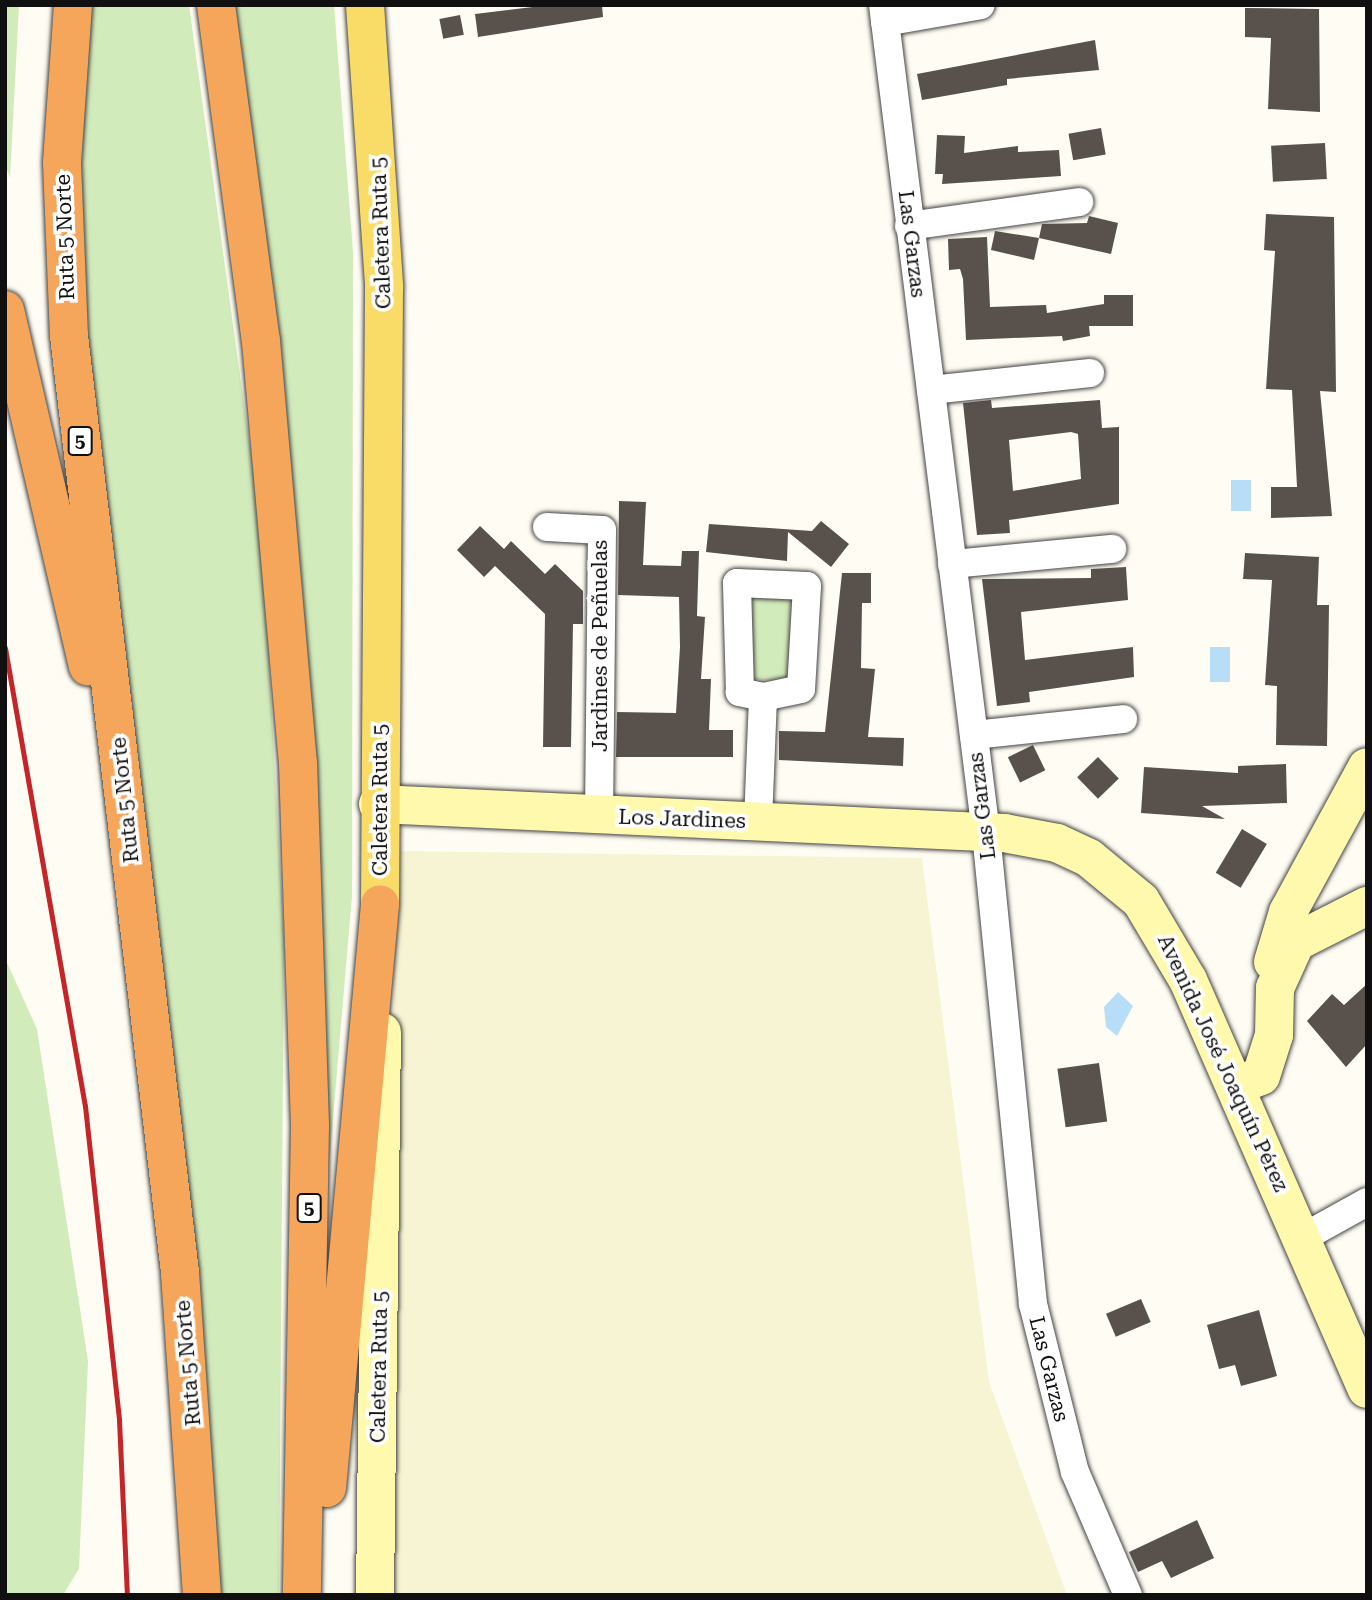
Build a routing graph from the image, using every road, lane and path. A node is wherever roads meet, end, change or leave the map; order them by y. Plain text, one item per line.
1 (73, 5) edge
2 (216, 5) edge
3 (365, 5) edge
4 (981, 5) edge
5 (884, 14) edge
6 (1079, 202) dead end
7 (909, 226) junction
8 (5, 310) edge
9 (1090, 373) dead end
10 (931, 390) junction
11 (547, 527) dead end
12 (1112, 549) dead end
13 (952, 564) junction
14 (763, 697) dead end
15 (1123, 719) dead end
16 (974, 735) junction
17 (1367, 767) edge
18 (378, 804) junction
19 (599, 816) junction
20 (758, 822) junction
21 (986, 833) junction
22 (133, 875) junction
23 (380, 904) junction
24 (1367, 906) edge
25 (1275, 988) junction
26 (1237, 1086) junction
27 (1367, 1202) edge
28 (1304, 1237) junction
29 (1367, 1389) edge
30 (202, 1595) edge
31 (302, 1595) edge
32 (319, 1595) edge
33 (375, 1595) edge
34 (1128, 1595) edge

1 - 22 highway, Ruta 5 Norte / 5
2 - 31 highway, 5
3 - 18 main road, Caletera Ruta 5
4 - 5 street
5 - 7 street, Las Garzas
6 - 7 street
7 - 10 street, Las Garzas
8 - 22 highway
9 - 10 street
10 - 13 street, Las Garzas
11 - 19 street, Jardines de Peñuelas
12 - 13 street
13 - 16 street, Las Garzas
14 - 20 street
15 - 16 street
16 - 21 street, Las Garzas
17 - 25 main road
18 - 19 main road, Los Jardines
18 - 23 main road, Caletera Ruta 5
19 - 20 main road, Los Jardines
20 - 21 main road, Los Jardines
21 - 26 main road, Avenida José Joaquín Pérez
21 - 34 street, Las Garzas
22 - 30 highway, Ruta 5 Norte / 5
23 - 32 highway
23 - 33 main road, Caletera Ruta 5
24 - 25 main road
25 - 26 main road
26 - 28 main road, Avenida José Joaquín Pérez
27 - 28 street
28 - 29 main road, Avenida José Joaquín Pérez

